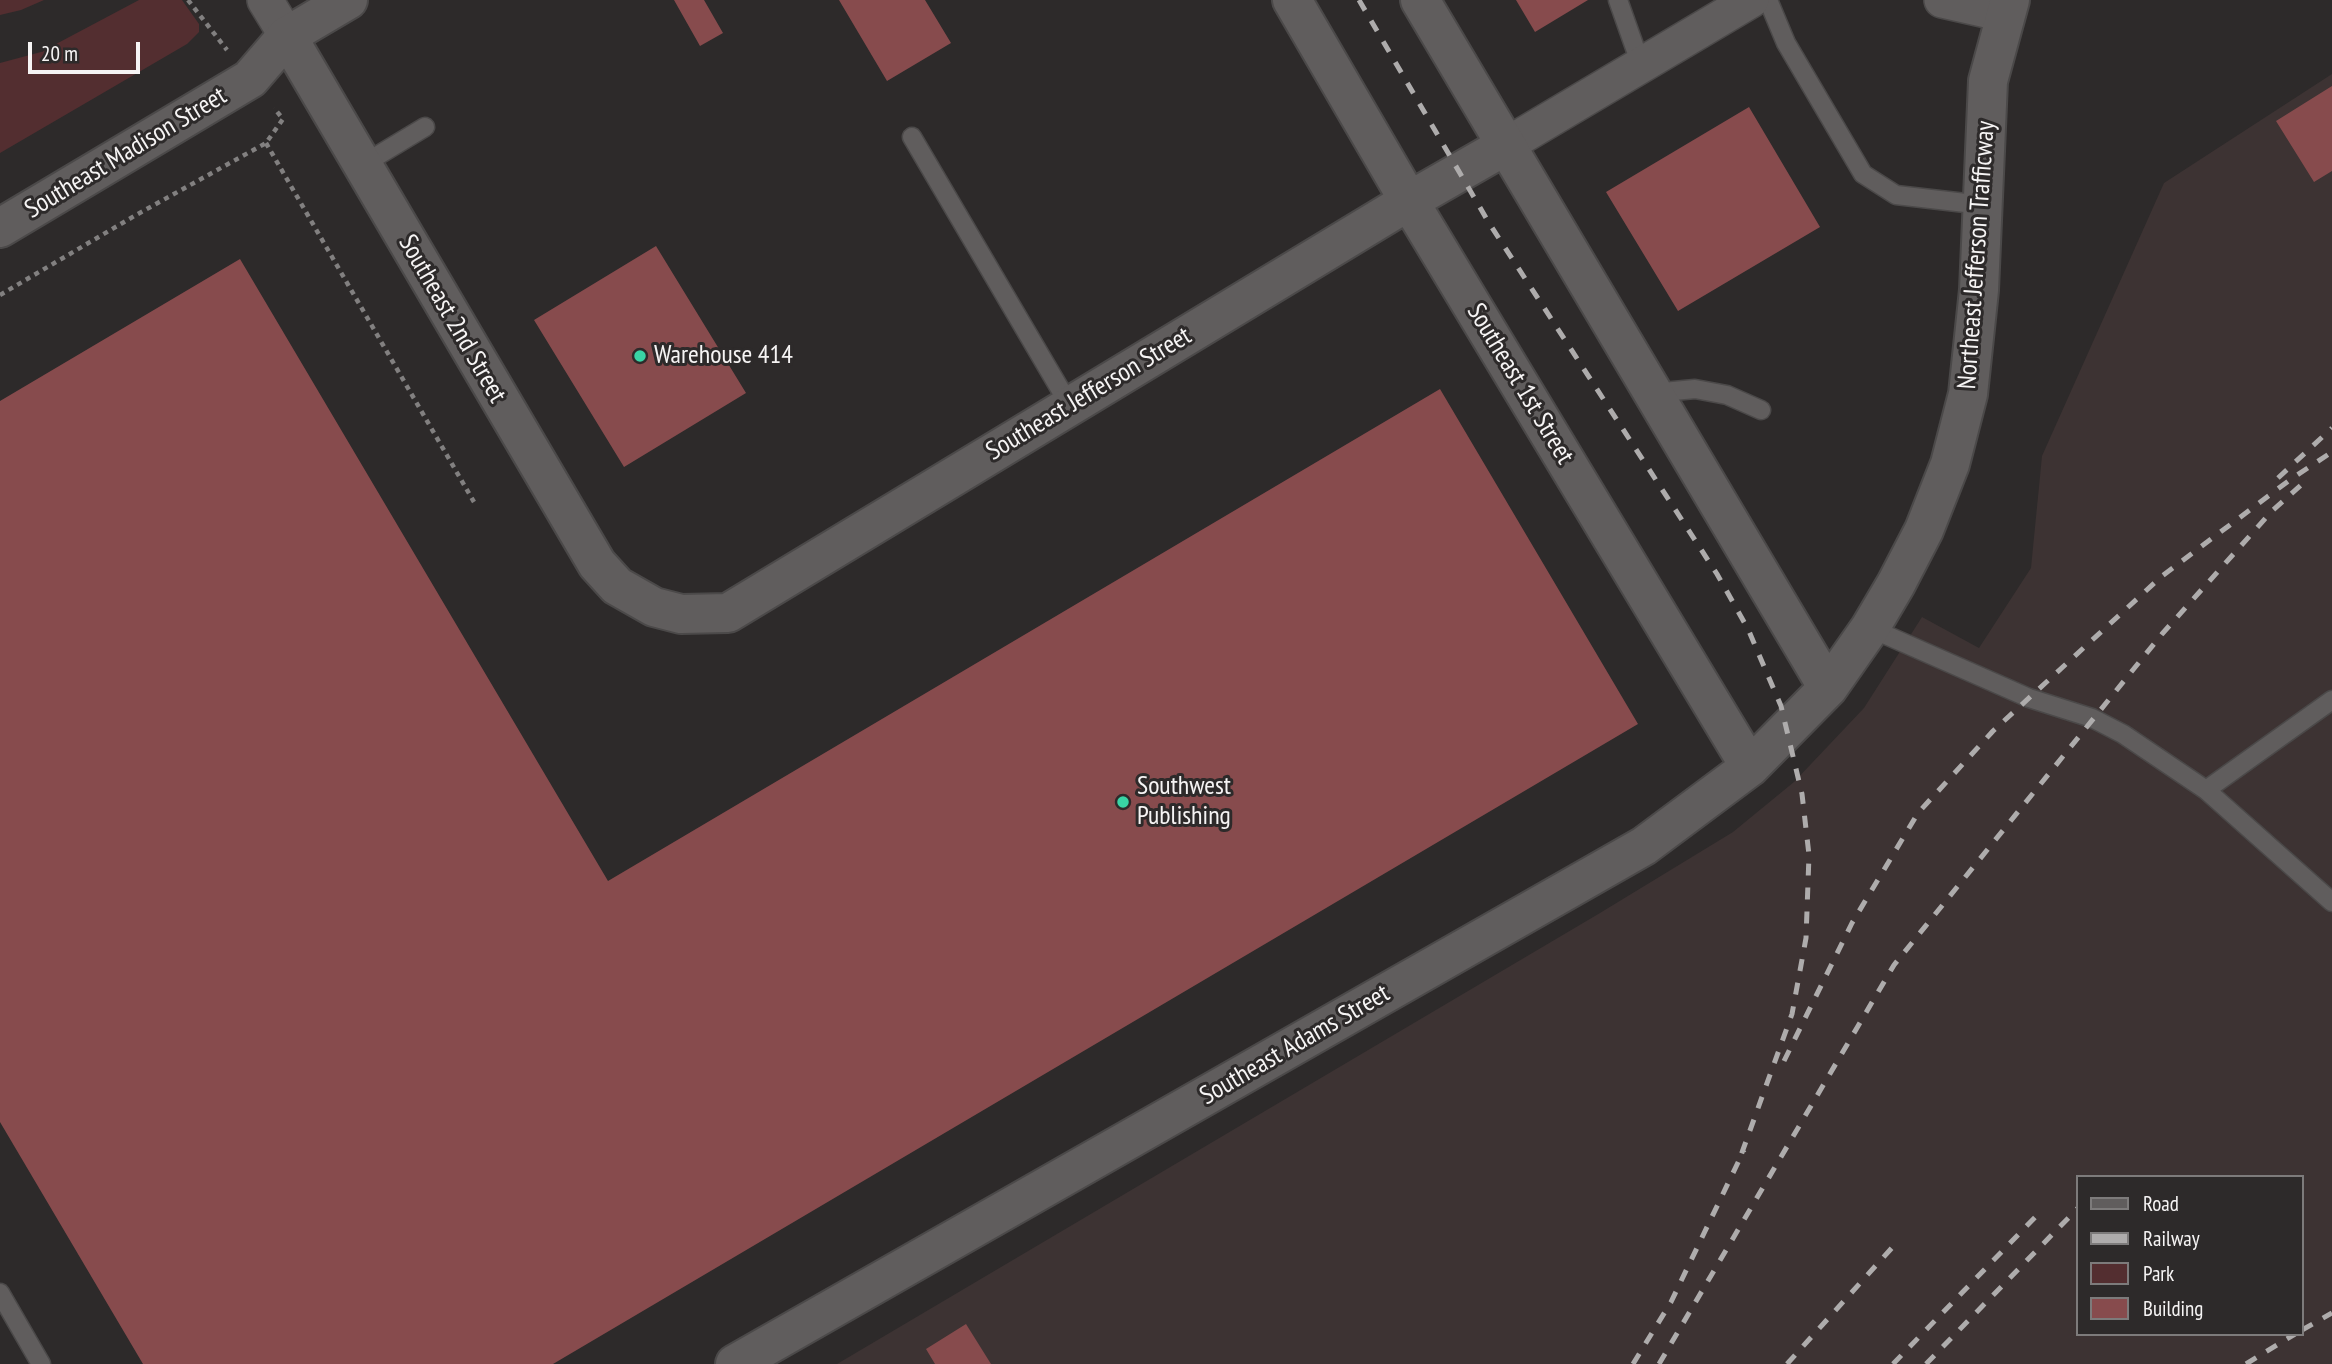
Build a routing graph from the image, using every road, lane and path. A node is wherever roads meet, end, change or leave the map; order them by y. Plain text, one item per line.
1 (265, 0) edge
2 (348, 0) edge
3 (1292, 0) edge
4 (1420, 0) edge
5 (1618, 0) edge
6 (1751, 0) edge
7 (1768, 0) edge
8 (1942, 0) edge
9 (2007, 7) edge
10 (286, 36) junction
11 (1641, 65) junction
12 (425, 127) dead end
13 (912, 138) dead end
14 (266, 143) dead end
15 (1505, 146) junction
16 (362, 165) junction
17 (1409, 201) junction
18 (1983, 205) junction
19 (0, 228) edge
20 (1652, 393) junction
21 (1070, 406) junction
22 (1761, 410) dead end
23 (474, 502) dead end
24 (667, 611) joint
25 (1870, 628) junction
26 (1828, 688) junction
27 (2332, 701) edge
28 (1750, 767) junction
29 (2206, 790) junction
30 (2332, 902) edge
31 (0, 1293) edge
32 (41, 1364) edge
33 (735, 1364) edge

1 - 10 street, Southeast 2nd Street
2 - 10 street, Southeast Madison Street
3 - 17 street, Southeast 1st Street
4 - 15 street
5 - 11 lane
6 - 11 street
7 - 18 lane
8 - 9 street
9 - 18 street, Northeast Jefferson Trafficway
10 - 16 street, Southeast 2nd Street
10 - 19 street, Southeast Madison Street
11 - 15 street
12 - 16 lane
13 - 21 lane
14 - 23 path
15 - 17 street, Southeast Jefferson Street
15 - 20 street
16 - 24 street, Southeast 2nd Street
17 - 21 street, Southeast Jefferson Street
17 - 28 street, Southeast 1st Street
18 - 25 street, Northeast Jefferson Trafficway
20 - 22 lane
20 - 26 street
21 - 24 street, Southeast Jefferson Street
25 - 26 street, Northeast Jefferson Trafficway
25 - 29 lane
26 - 28 street, Southeast Adams Street
27 - 29 lane
28 - 33 street, Southeast Adams Street
29 - 30 lane
31 - 32 lane

